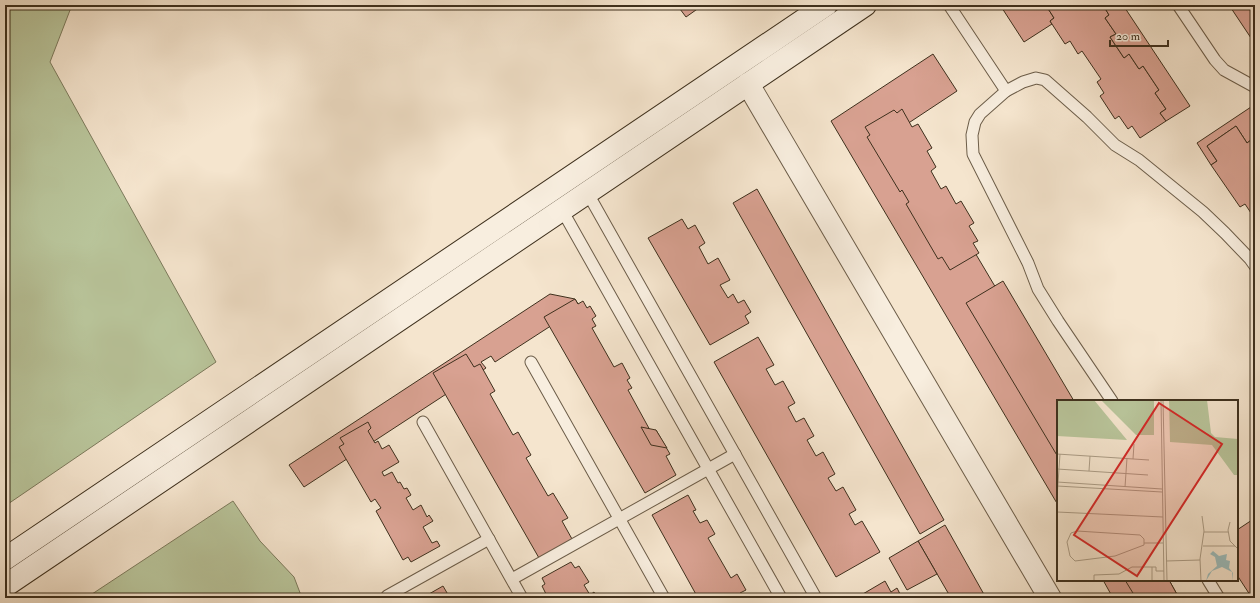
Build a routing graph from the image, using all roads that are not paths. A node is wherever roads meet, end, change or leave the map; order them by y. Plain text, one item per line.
1 (826, 5) edge
2 (865, 5) edge
3 (949, 5) edge
4 (1178, 5) edge
5 (748, 84) junction
6 (1255, 87) edge
7 (1006, 91) junction
8 (587, 192) junction
9 (562, 210) junction
10 (1255, 266) edge
11 (531, 362) dead end
12 (1111, 400) edge
13 (423, 422) dead end
14 (735, 454) junction
15 (708, 468) junction
16 (619, 519) junction
17 (489, 539) junction
18 (5, 559) edge
19 (512, 579) junction
20 (1209, 581) edge
21 (5, 586) edge
22 (387, 596) dead end
23 (522, 598) edge
24 (664, 598) edge
25 (781, 598) edge
26 (816, 598) edge
27 (1050, 598) edge
28 (1219, 598) edge

1 - 18 street
2 - 5 street
3 - 7 lane
4 - 6 lane
5 - 8 street
5 - 27 street
7 - 10 lane
7 - 12 lane
8 - 9 street
8 - 14 lane
9 - 15 lane
9 - 21 street
11 - 16 lane
13 - 17 lane
14 - 15 lane
14 - 26 lane
15 - 16 lane
15 - 25 lane
16 - 19 lane
16 - 24 lane
17 - 19 lane
17 - 22 lane
19 - 23 lane
20 - 28 lane

